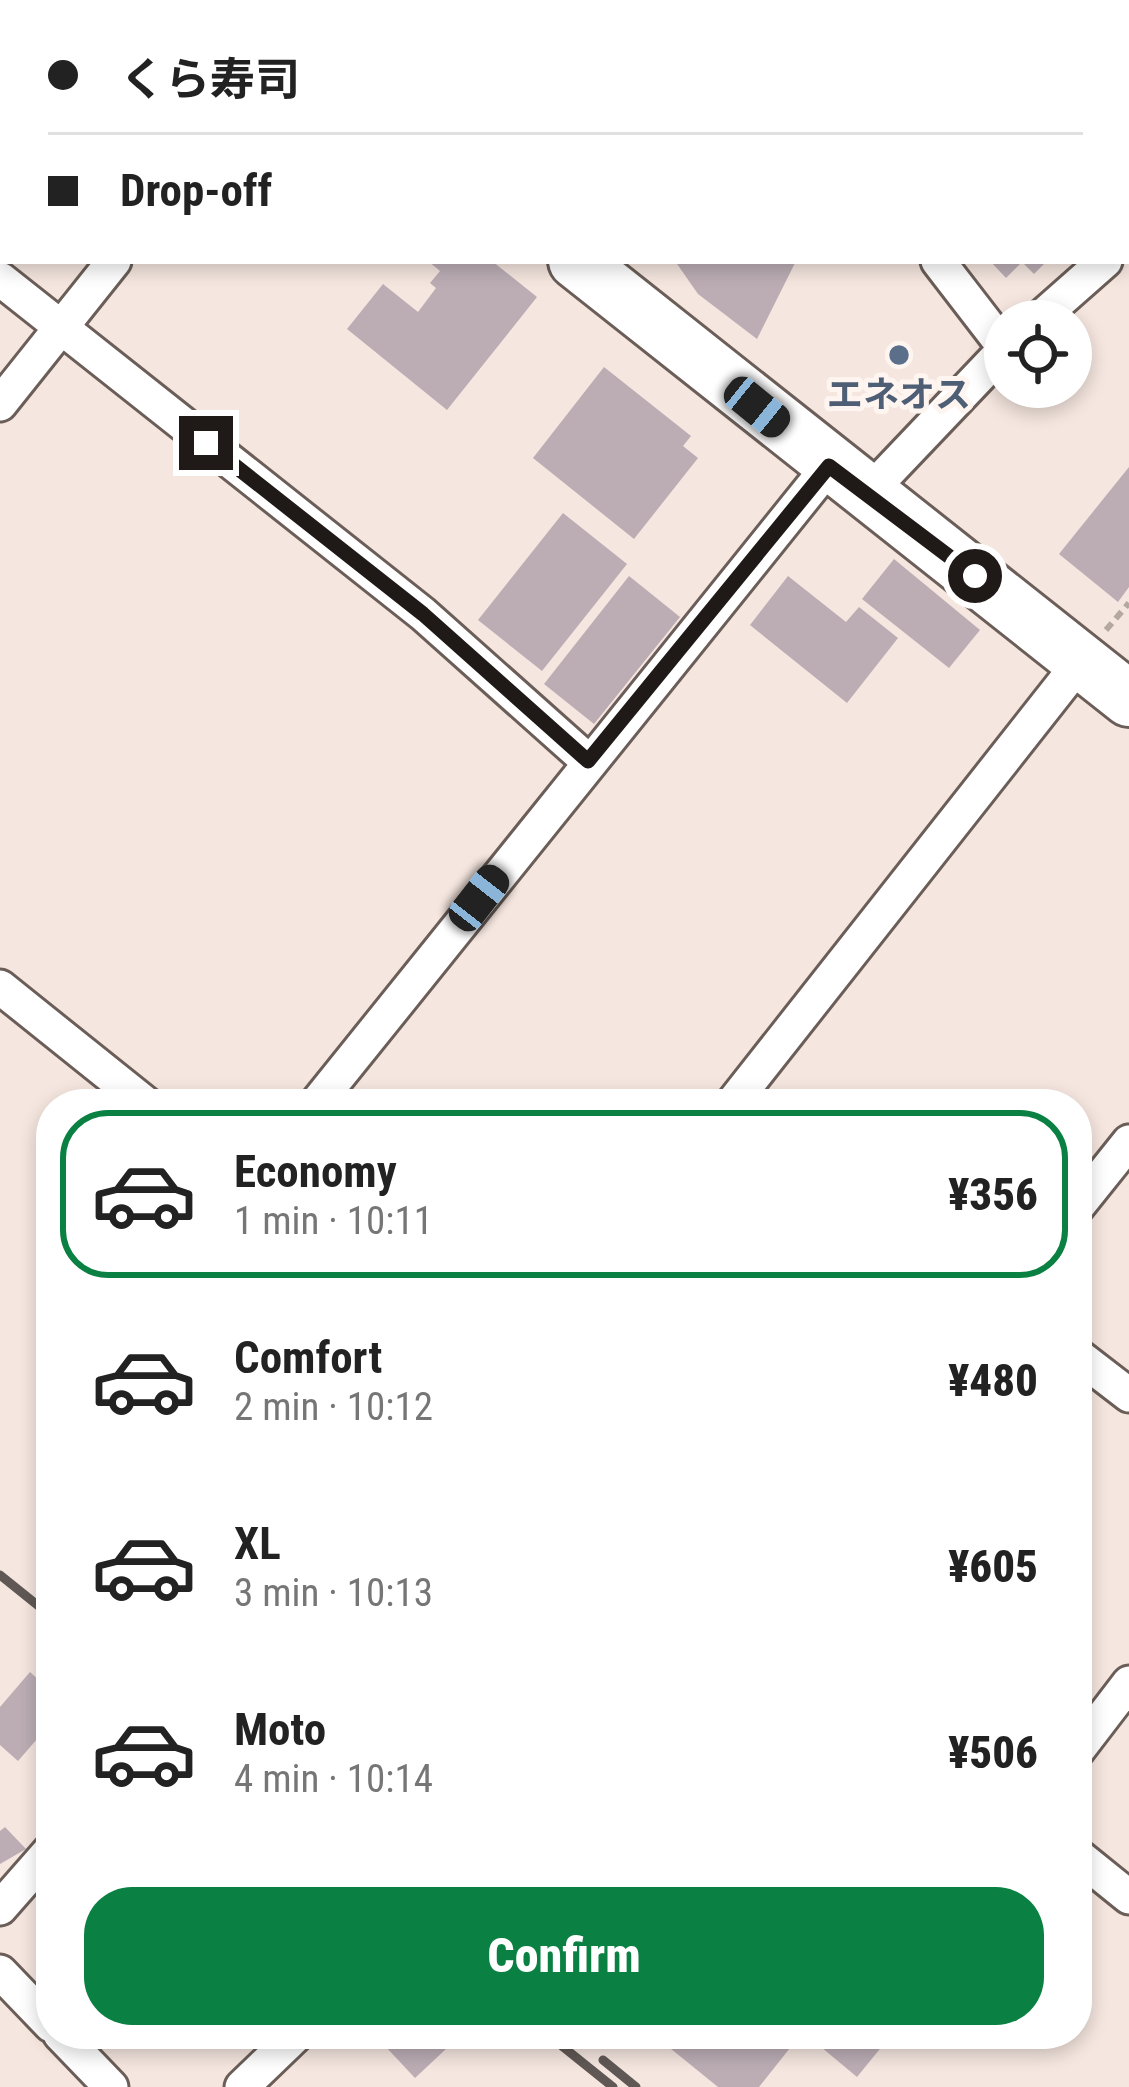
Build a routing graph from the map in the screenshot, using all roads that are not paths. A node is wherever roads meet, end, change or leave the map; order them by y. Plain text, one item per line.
1 (112, 264) edge
2 (580, 264) edge
3 (940, 264) edge
4 (1102, 264) edge
5 (0, 279) edge
6 (1061, 300) edge
7 (984, 321) edge
8 (62, 330) junction
9 (984, 366) edge
10 (0, 404) edge
11 (849, 479) junction
12 (1081, 661) junction
13 (1129, 699) edge
14 (588, 761) junction
15 (0, 987) edge
16 (127, 1089) edge
17 (328, 1089) edge
18 (757, 1089) edge
19 (1129, 1142) edge
20 (1092, 1188) edge
21 (1092, 1366) edge
22 (1129, 1395) edge
23 (1129, 1683) edge
24 (1092, 1731) edge
25 (36, 1867) edge
26 (1092, 1867) edge
27 (1129, 1897) edge
28 (0, 1908) edge
29 (0, 1972) edge
30 (36, 2009) edge
31 (74, 2049) edge
32 (281, 2049) edge
33 (111, 2087) edge
34 (242, 2087) edge

1 - 8 street
2 - 11 highway
3 - 7 street
4 - 6 street
5 - 8 street
8 - 10 street
8 - 14 street
9 - 11 street
11 - 12 highway
11 - 14 street
12 - 13 highway
12 - 18 street
14 - 17 street
15 - 16 street
19 - 20 street
21 - 22 street
23 - 24 street
25 - 28 street
26 - 27 street
29 - 30 street
31 - 33 street
32 - 34 street

